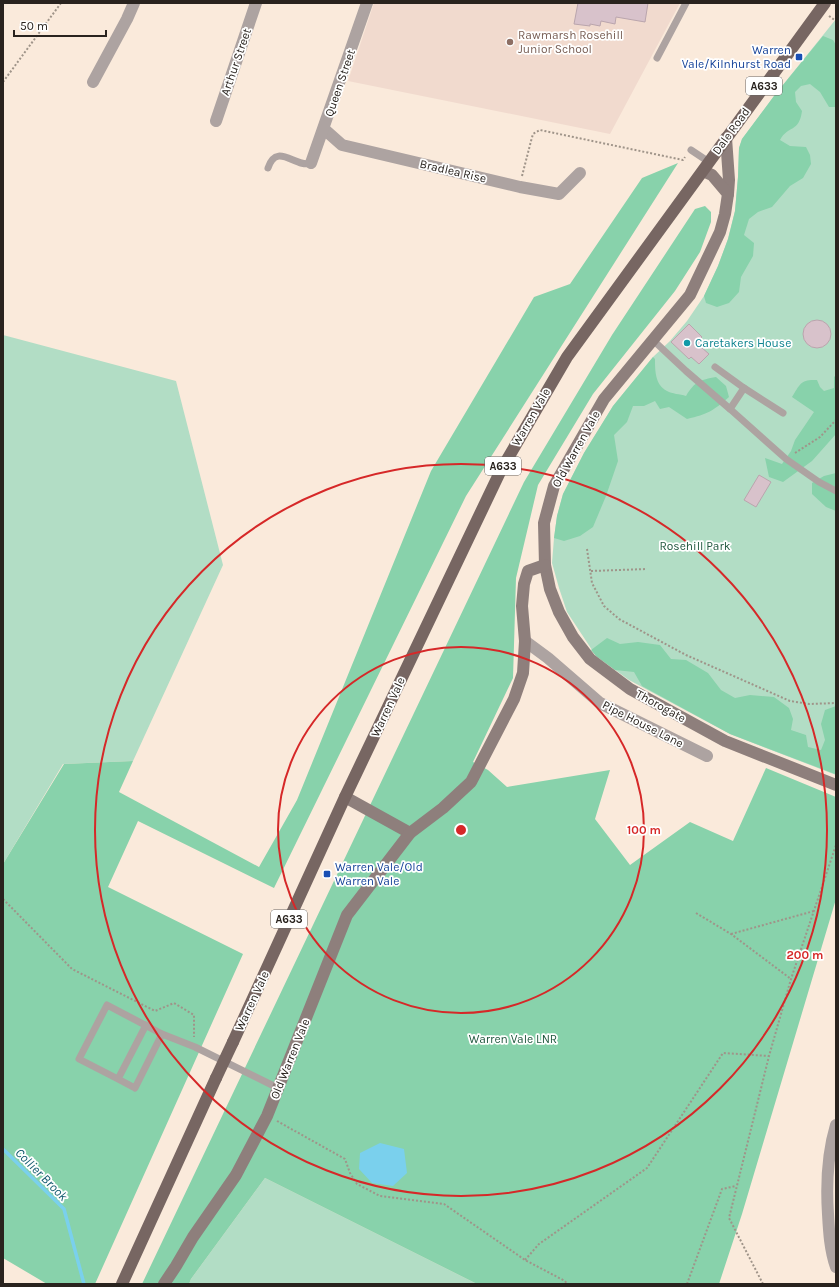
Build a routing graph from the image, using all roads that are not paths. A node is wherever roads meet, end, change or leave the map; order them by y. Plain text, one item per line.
1 (134, 3) edge
2 (256, 3) edge
3 (367, 3) edge
4 (686, 3) edge
5 (825, 3) edge
6 (657, 58) dead end
7 (94, 82) dead end
8 (216, 121) dead end
9 (324, 129) junction
10 (726, 138) junction
11 (691, 150) road end
12 (311, 163) joint
13 (706, 167) junction
14 (268, 168) dead end
15 (580, 173) dead end
16 (728, 194) junction
17 (654, 341) junction
18 (715, 367) dead end
19 (744, 388) junction
20 (730, 408) junction
21 (783, 413) dead end
22 (836, 491) edge
23 (545, 564) junction
24 (525, 642) junction
25 (707, 756) dead end
26 (836, 785) edge
27 (345, 797) junction
28 (410, 833) junction
29 (146, 1025) junction
30 (162, 1034) junction
31 (118, 1079) junction
32 (278, 1088) junction
33 (836, 1125) edge
34 (836, 1267) edge
35 (122, 1284) edge
36 (164, 1284) edge

1 - 7 street
2 - 8 street, Arthur Street
3 - 9 street, Queen Street
4 - 6 lane
5 - 10 main road, Dale Road / A633
9 - 12 street, Queen Street
9 - 15 street, Bradlea Rise
10 - 13 main road, Dale Road / A633
10 - 16 street, Old Warren Vale
11 - 13 lane
12 - 14 lane
13 - 16 street
13 - 27 main road, Warren Vale / A633
16 - 17 street, Old Warren Vale
17 - 20 lane
17 - 23 street, Old Warren Vale
18 - 19 lane
19 - 20 lane
19 - 21 lane
20 - 22 lane
23 - 24 street, Old Warren Vale
23 - 26 street, Thorogate
24 - 25 street, Pipe House Lane
24 - 28 street, Old Warren Vale
27 - 28 street
27 - 35 main road, Warren Vale / A633, bridge
28 - 32 street, Old Warren Vale
29 - 30 lane
29 - 31 lane
29 - 31 lane
30 - 31 lane
30 - 32 lane
32 - 36 street, Old Warren Vale
33 - 34 street

